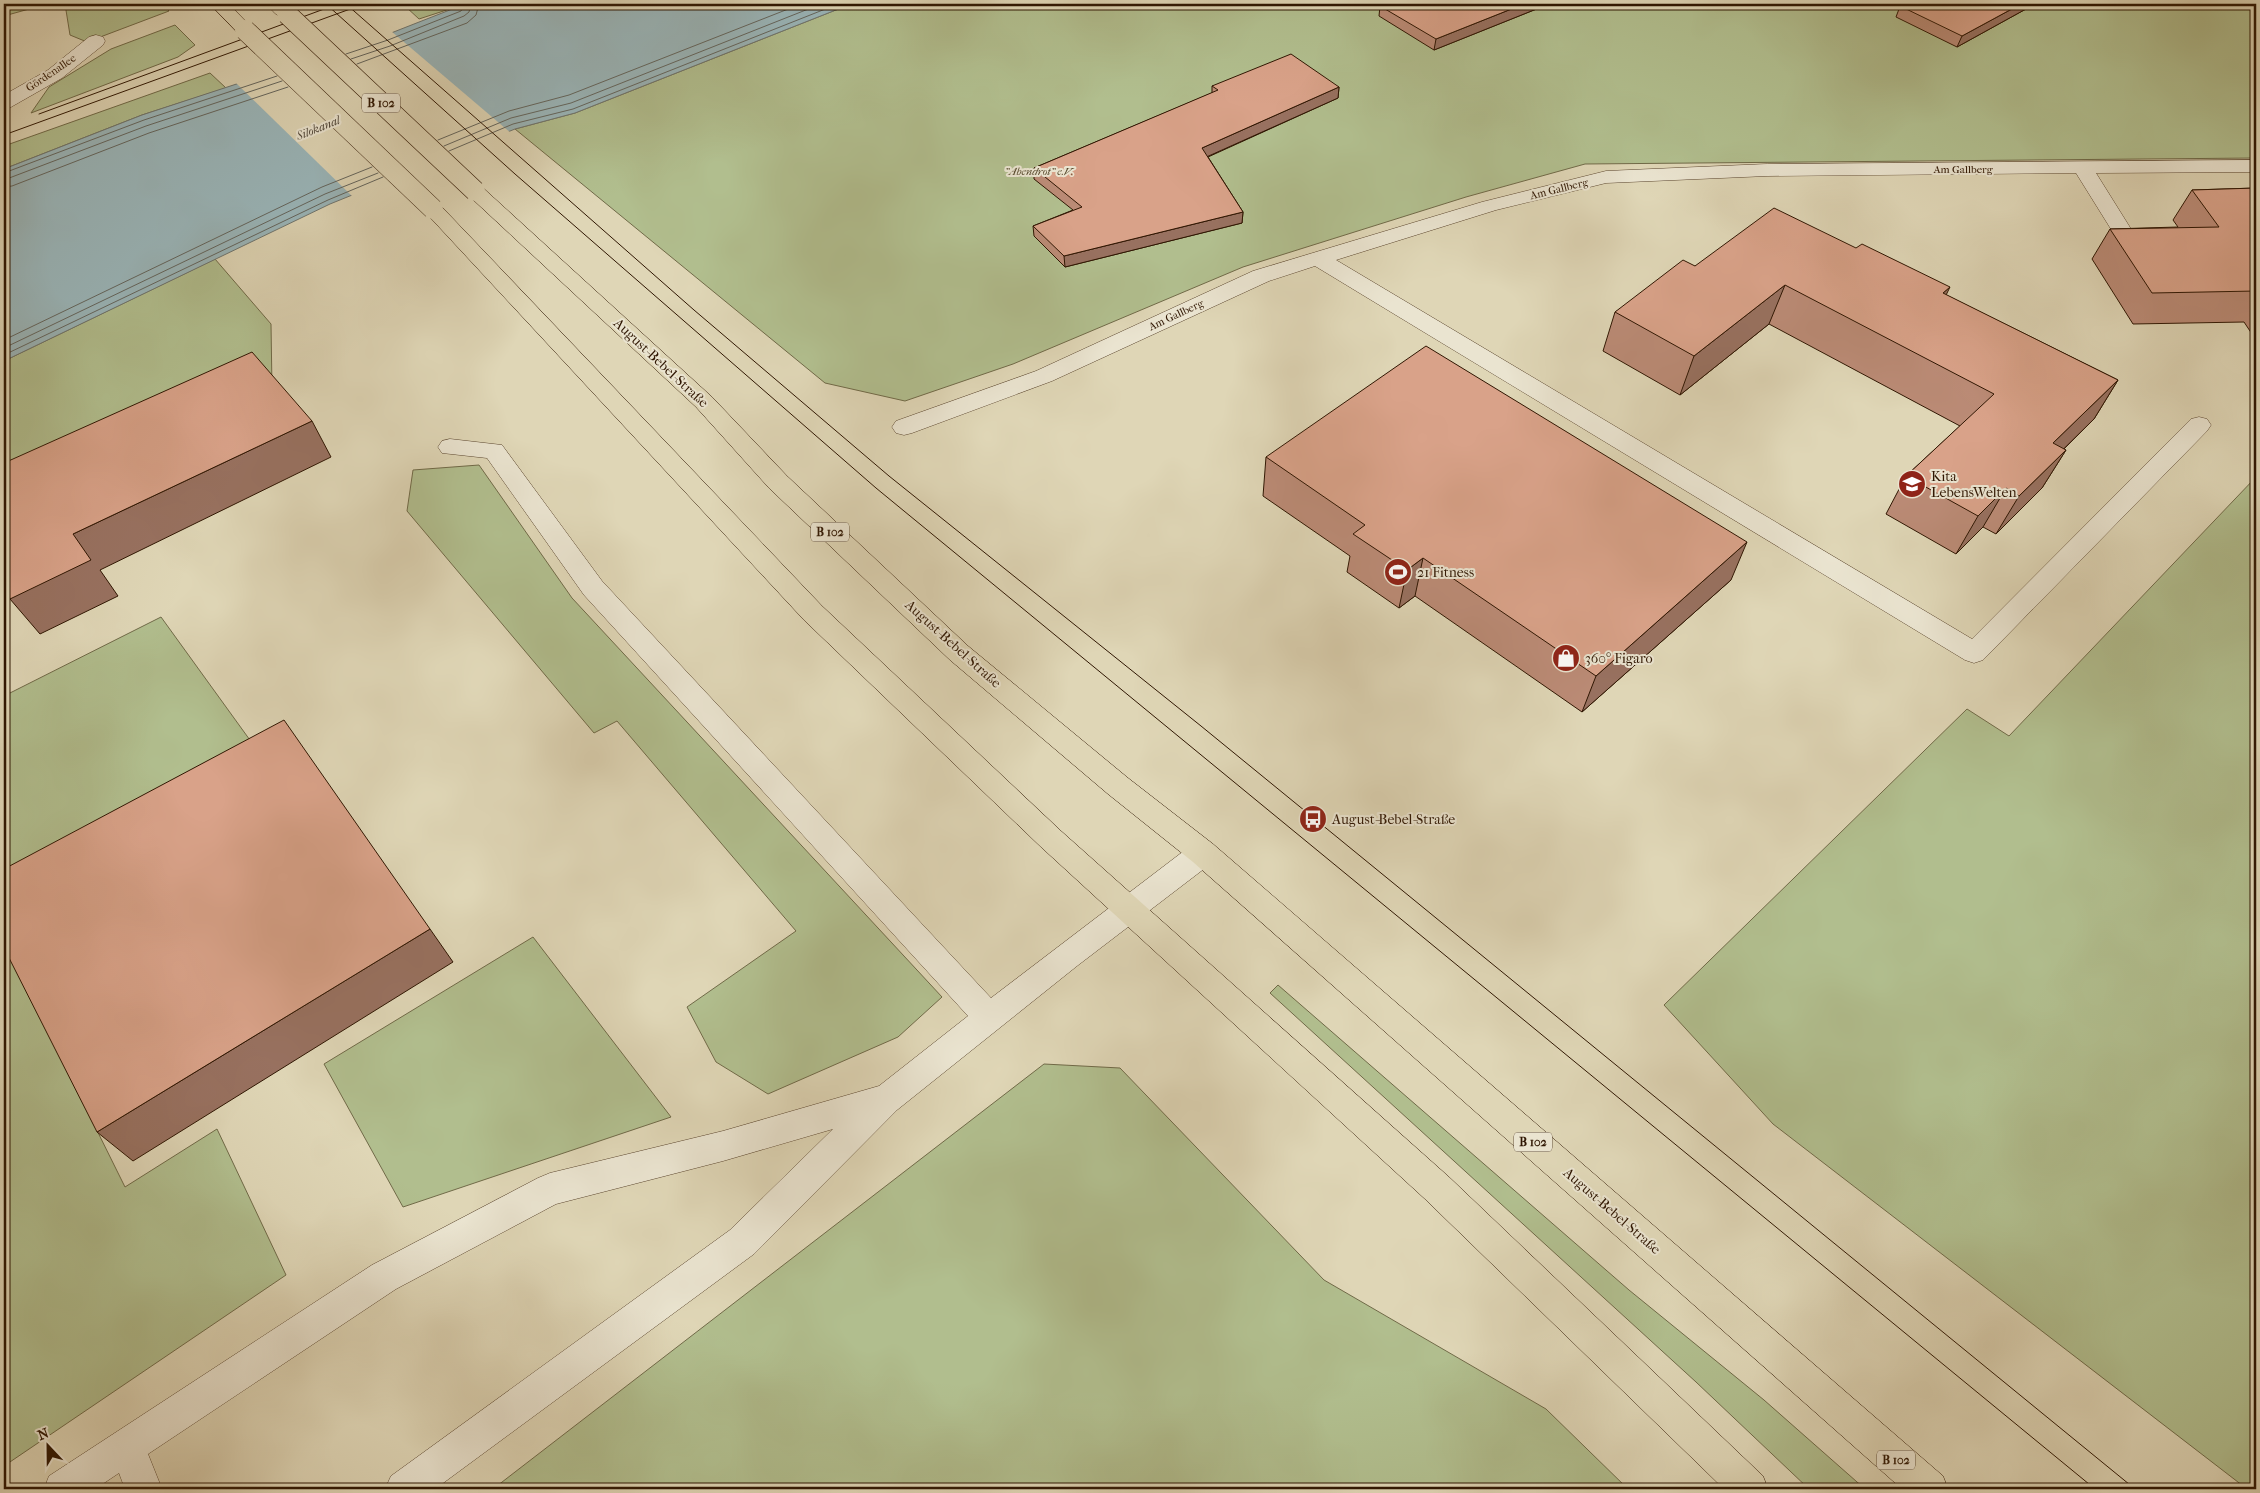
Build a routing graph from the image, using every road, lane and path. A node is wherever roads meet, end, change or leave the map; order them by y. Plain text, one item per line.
1 (219, 4) edge
2 (281, 9) edge
3 (96, 41) dead end
4 (4, 103) edge
5 (2256, 166) edge
6 (2083, 168) junction
7 (2126, 237) edge
8 (1317, 258) junction
9 (2199, 424) dead end
10 (904, 427) dead end
11 (450, 447) dead end
12 (1203, 853) junction
13 (1129, 909) junction
14 (989, 1018) junction
15 (888, 1098) junction
16 (126, 1446) junction
17 (62, 1489) edge
18 (144, 1489) edge
19 (404, 1489) edge
20 (1750, 1489) edge
21 (1930, 1489) edge

1 - 13 main road, bridge
2 - 12 main road, August-Bebel-Straße / B 102, bridge
3 - 4 street, Gördenallee
5 - 6 street, Am Gallberg
6 - 7 street
6 - 8 street, Am Gallberg
8 - 9 street
8 - 10 street, Am Gallberg
11 - 14 street
12 - 13 street
12 - 21 main road, August-Bebel-Straße / B 102
13 - 14 street
13 - 20 main road
14 - 15 street
15 - 16 street
15 - 19 street
16 - 17 street
16 - 18 street

